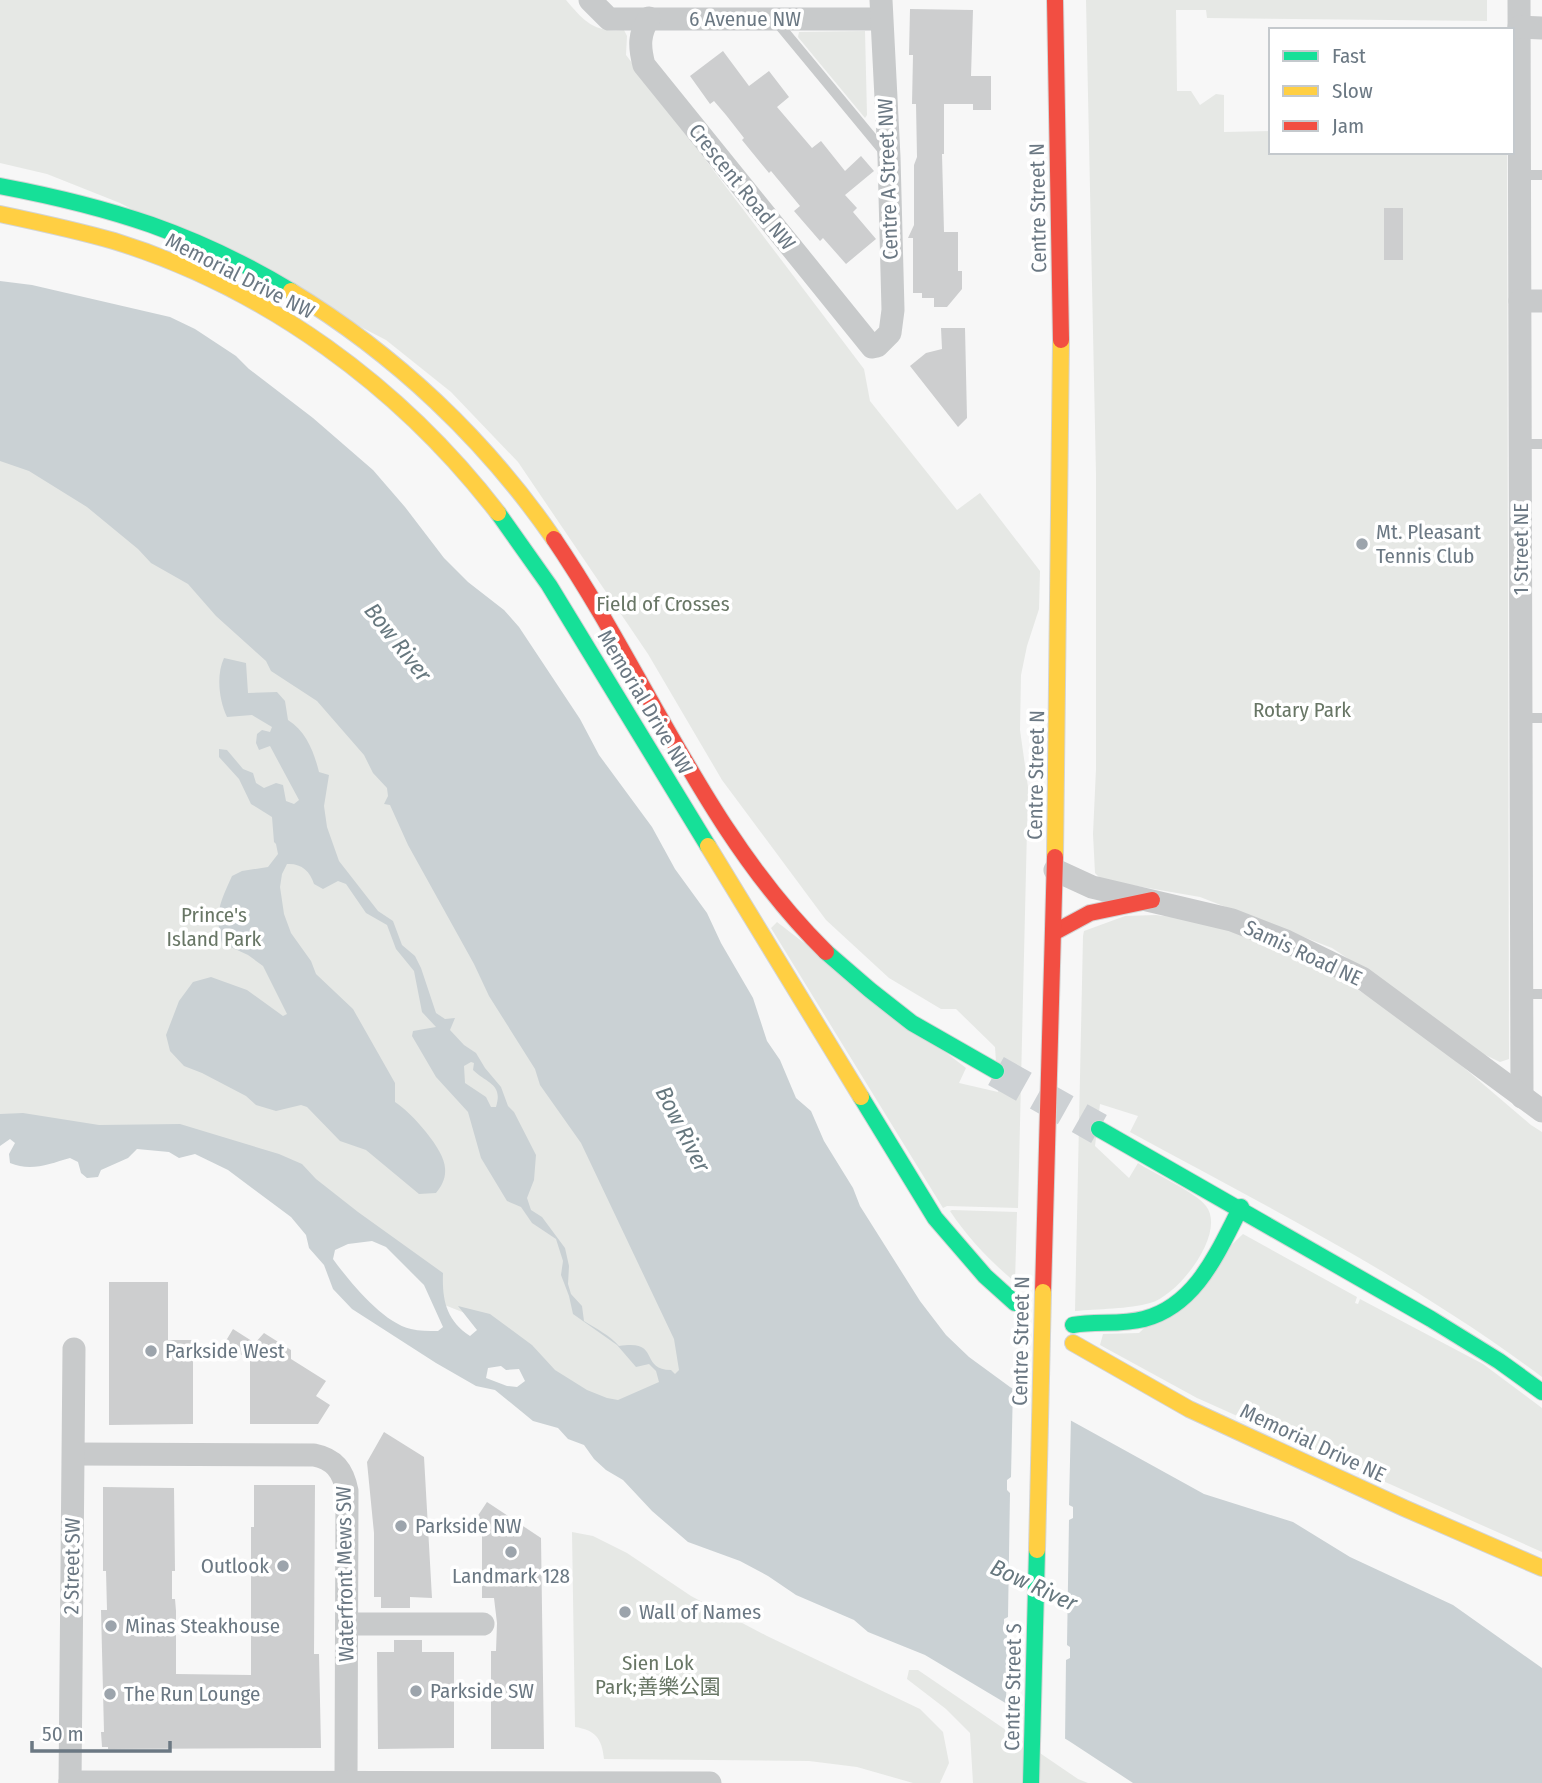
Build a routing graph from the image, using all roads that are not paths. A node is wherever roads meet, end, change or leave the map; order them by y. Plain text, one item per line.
1 (590, 0) edge
2 (1055, 0) edge
3 (1519, 0) edge
4 (881, 9) edge
5 (649, 18) junction
6 (775, 20) junction
7 (1531, 28) edge
8 (889, 157) junction
9 (1531, 175) edge
10 (0, 186) edge
11 (0, 214) edge
12 (1531, 301) edge
13 (872, 347) joint
14 (1531, 444) edge
15 (1532, 580) edge
16 (1532, 718) edge
17 (1532, 854) edge
18 (1055, 870) junction
19 (1152, 900) junction
20 (1054, 933) junction
21 (1532, 994) edge
22 (996, 1071) tunnel mouth
23 (1522, 1097) junction
24 (1542, 1111) edge
25 (1099, 1129) tunnel mouth
26 (1241, 1207) junction
27 (1015, 1303) dead end
28 (1073, 1325) dead end
29 (1073, 1343) dead end
30 (74, 1349) dead end
31 (1542, 1392) edge
32 (74, 1454) junction
33 (1037, 1550) joint
34 (1542, 1568) edge
35 (347, 1624) junction
36 (483, 1624) dead end
37 (70, 1782) edge
38 (346, 1782) edge
39 (556, 1783) edge
40 (710, 1783) edge
41 (1031, 1783) edge

1 - 5 street, 6 Avenue NW
2 - 18 main road, Centre Street N
3 - 7 street, 1 Street NE
4 - 6 street, 6 Avenue NW
4 - 8 street, Centre A Street NW
5 - 6 street, 6 Avenue NW
5 - 13 street, Crescent Road NW
6 - 8 lane
7 - 9 street, 1 Street NE
8 - 13 street, Centre A Street NW
9 - 12 street, 1 Street NE
10 - 22 main road, Memorial Drive NW
11 - 27 main road, Memorial Drive NW
12 - 14 street, 1 Street NE
14 - 15 street, 1 Street NE
15 - 16 street, 1 Street NE
16 - 17 street, 1 Street NE
17 - 21 street, 1 Street NE
18 - 19 street, Samis Road NE
18 - 20 main road, Centre Street N
19 - 20 main road
19 - 23 street, Samis Road NE
20 - 33 main road, Centre Street N, bridge
21 - 23 street, 1 Street NE
23 - 24 street, Samis Road NE
25 - 26 main road
26 - 28 main road
26 - 31 main road
29 - 34 main road, Memorial Drive NE
30 - 32 street, 2 Street SW
32 - 35 street, Waterfront Mews SW
32 - 37 street, 2 Street SW
33 - 41 main road, Centre Street S
35 - 36 street
35 - 38 street, Waterfront Mews SW
37 - 38 street
38 - 39 street
39 - 40 street

